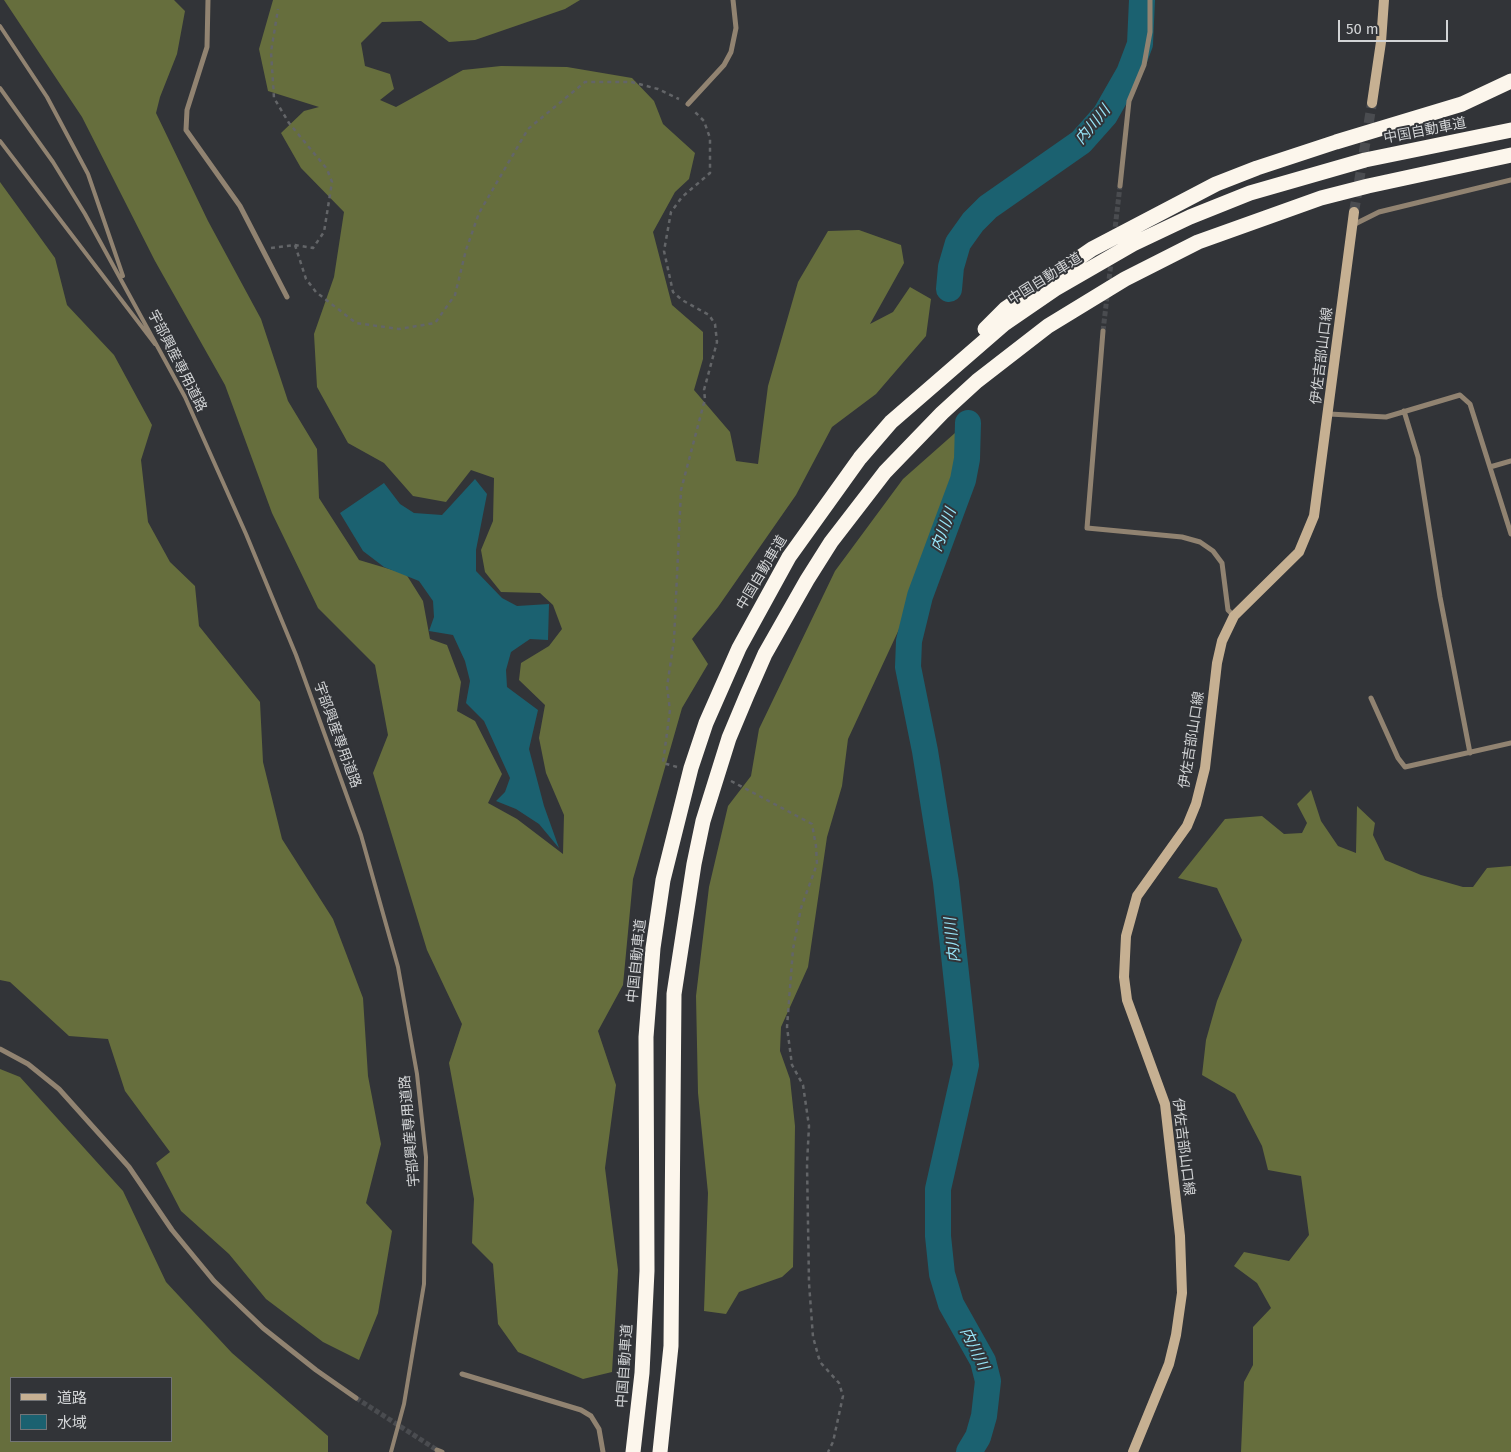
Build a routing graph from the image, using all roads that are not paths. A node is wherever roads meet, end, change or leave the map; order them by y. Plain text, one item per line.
1 (208, 0) edge
2 (733, 0) edge
3 (1150, 0) edge
4 (1384, 0) edge
5 (0, 26) edge
6 (1511, 81) edge
7 (0, 88) edge
8 (688, 104) road end
9 (1372, 104) tunnel mouth
10 (1511, 130) edge
11 (0, 141) edge
12 (1511, 155) edge
13 (1511, 180) edge
14 (1120, 186) tunnel mouth
15 (1354, 212) tunnel mouth
16 (1352, 226) junction
17 (126, 285) junction
18 (287, 297) dead end
19 (1103, 331) tunnel mouth
20 (162, 354) junction
21 (910, 404) junction
22 (1404, 411) junction
23 (1329, 414) junction
24 (1511, 461) edge
25 (1490, 467) junction
26 (1511, 534) edge
27 (1234, 616) junction
28 (1370, 698) dead end
29 (1511, 743) edge
30 (1470, 753) junction
31 (0, 1050) edge
32 (462, 1374) dead end
33 (356, 1398) tunnel mouth
34 (391, 1452) edge
35 (603, 1452) edge
36 (633, 1452) edge
37 (660, 1452) edge
38 (1132, 1452) edge

1 - 18 street
2 - 8 street
3 - 14 street
4 - 9 main road
5 - 17 lane
6 - 21 highway
7 - 17 lane, 宇部興産専用道路
10 - 21 highway, 中国自動車道
11 - 20 lane
12 - 37 highway
13 - 16 street
15 - 16 main road, 伊佐吉部山口線
16 - 23 main road, 伊佐吉部山口線
17 - 20 lane, 宇部興産専用道路
19 - 27 street
20 - 34 lane, 宇部興産専用道路
21 - 36 highway, 中国自動車道
22 - 23 street
22 - 25 street
22 - 30 street
23 - 27 main road, 伊佐吉部山口線
24 - 25 street
25 - 26 street
27 - 38 main road, 伊佐吉部山口線
28 - 30 street
29 - 30 street
31 - 33 street
32 - 35 street

